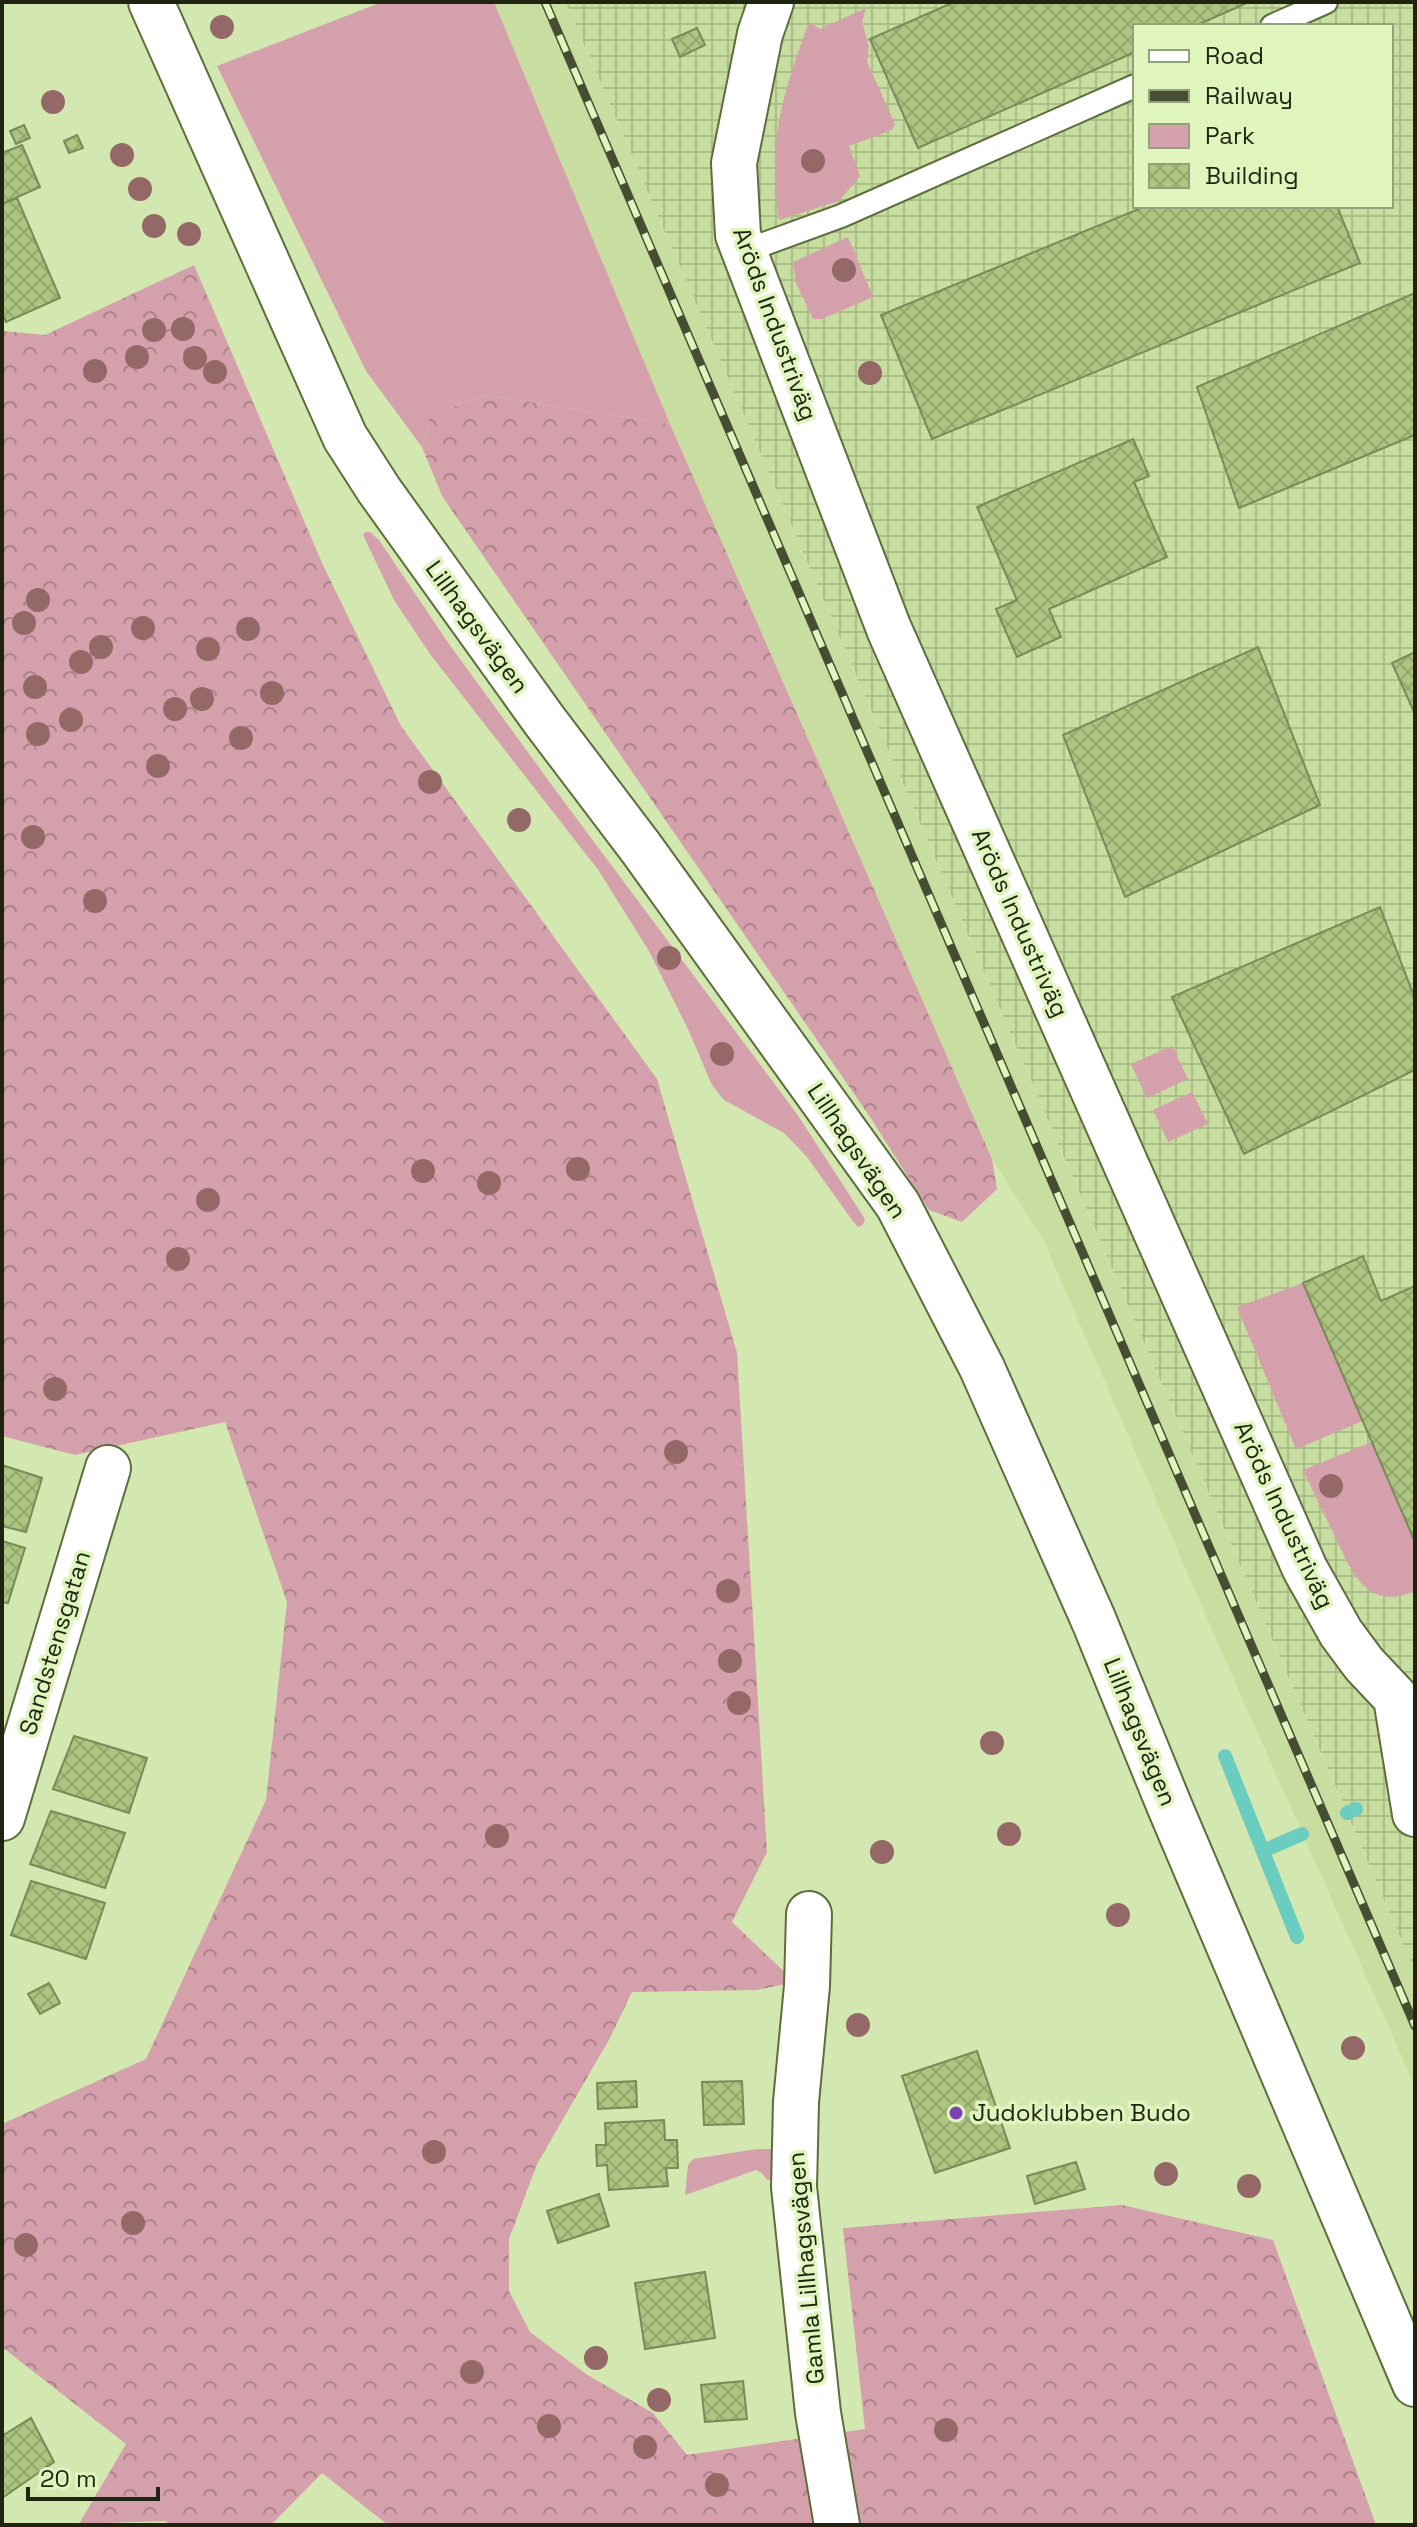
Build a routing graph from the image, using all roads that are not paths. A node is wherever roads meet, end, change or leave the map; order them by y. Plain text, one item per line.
1 (151, 2) edge
2 (771, 2) edge
3 (1326, 2) edge
4 (1276, 24) edge
5 (1133, 87) edge
6 (745, 251) junction
7 (108, 1468) dead end
8 (1405, 1706) edge
9 (1415, 1814) edge
10 (2, 1818) edge
11 (809, 1914) dead end
12 (1415, 2384) edge
13 (837, 2525) edge

1 - 12 street, Lillhagsvägen
2 - 6 street, Aröds Industriväg
3 - 4 lane
5 - 6 lane
6 - 8 street, Aröds Industriväg
7 - 10 street, Sandstensgatan
8 - 9 street, Aröds Industriväg
11 - 13 street, Gamla Lillhagsvägen

